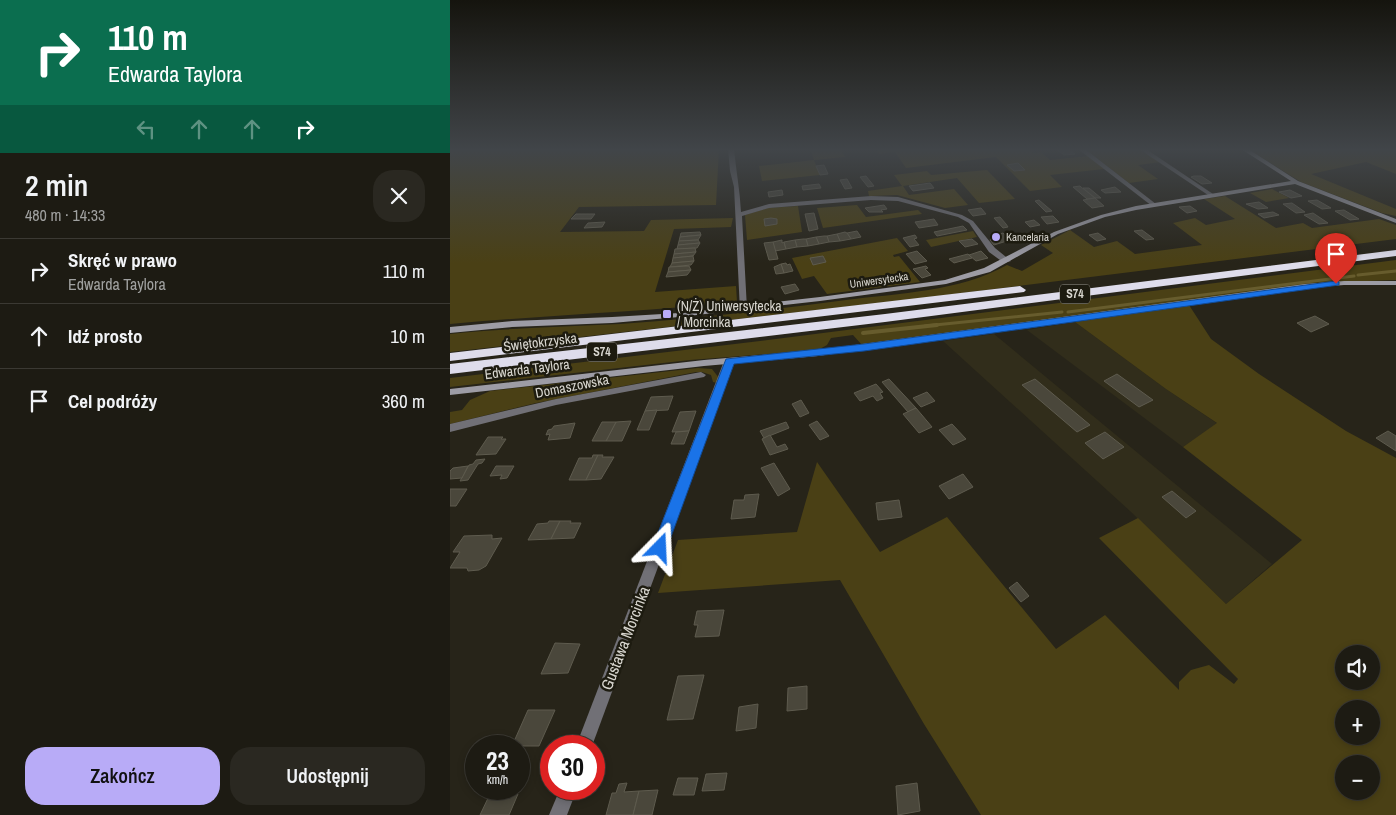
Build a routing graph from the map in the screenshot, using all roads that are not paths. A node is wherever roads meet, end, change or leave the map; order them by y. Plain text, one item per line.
1 (737, 187) edge
2 (1131, 187) edge
3 (1199, 187) edge
4 (1266, 187) edge
5 (1309, 187) edge
6 (1213, 196) junction
7 (1154, 205) junction
8 (738, 215) junction
9 (1396, 221) edge
10 (1396, 244) edge
11 (1396, 253) edge
12 (1007, 261) junction
13 (1396, 283) edge
14 (743, 309) junction
15 (753, 328) junction
16 (450, 330) edge
17 (450, 357) edge
18 (729, 361) junction
19 (450, 369) edge
20 (701, 375) dead end
21 (450, 392) edge
22 (450, 428) edge
23 (588, 735) edge
24 (564, 800) edge
25 (558, 815) edge

1 - 8 street
2 - 7 street
3 - 6 street
4 - 6 street, Uniwersytecka
5 - 9 street
6 - 7 street, Uniwersytecka
7 - 12 street, Uniwersytecka
8 - 12 street
8 - 14 street
10 - 15 highway, S74
11 - 15 highway, S74
12 - 14 street, Uniwersytecka
13 - 18 street, Edwarda Taylora
14 - 16 street, Uniwersytecka
15 - 17 highway, Świętokrzyska / S74
15 - 19 highway, Świętokrzyska / S74
18 - 21 street, Edwarda Taylora
18 - 23 street, Gustawa Morcinka
20 - 22 street, Domaszowska
24 - 25 street

